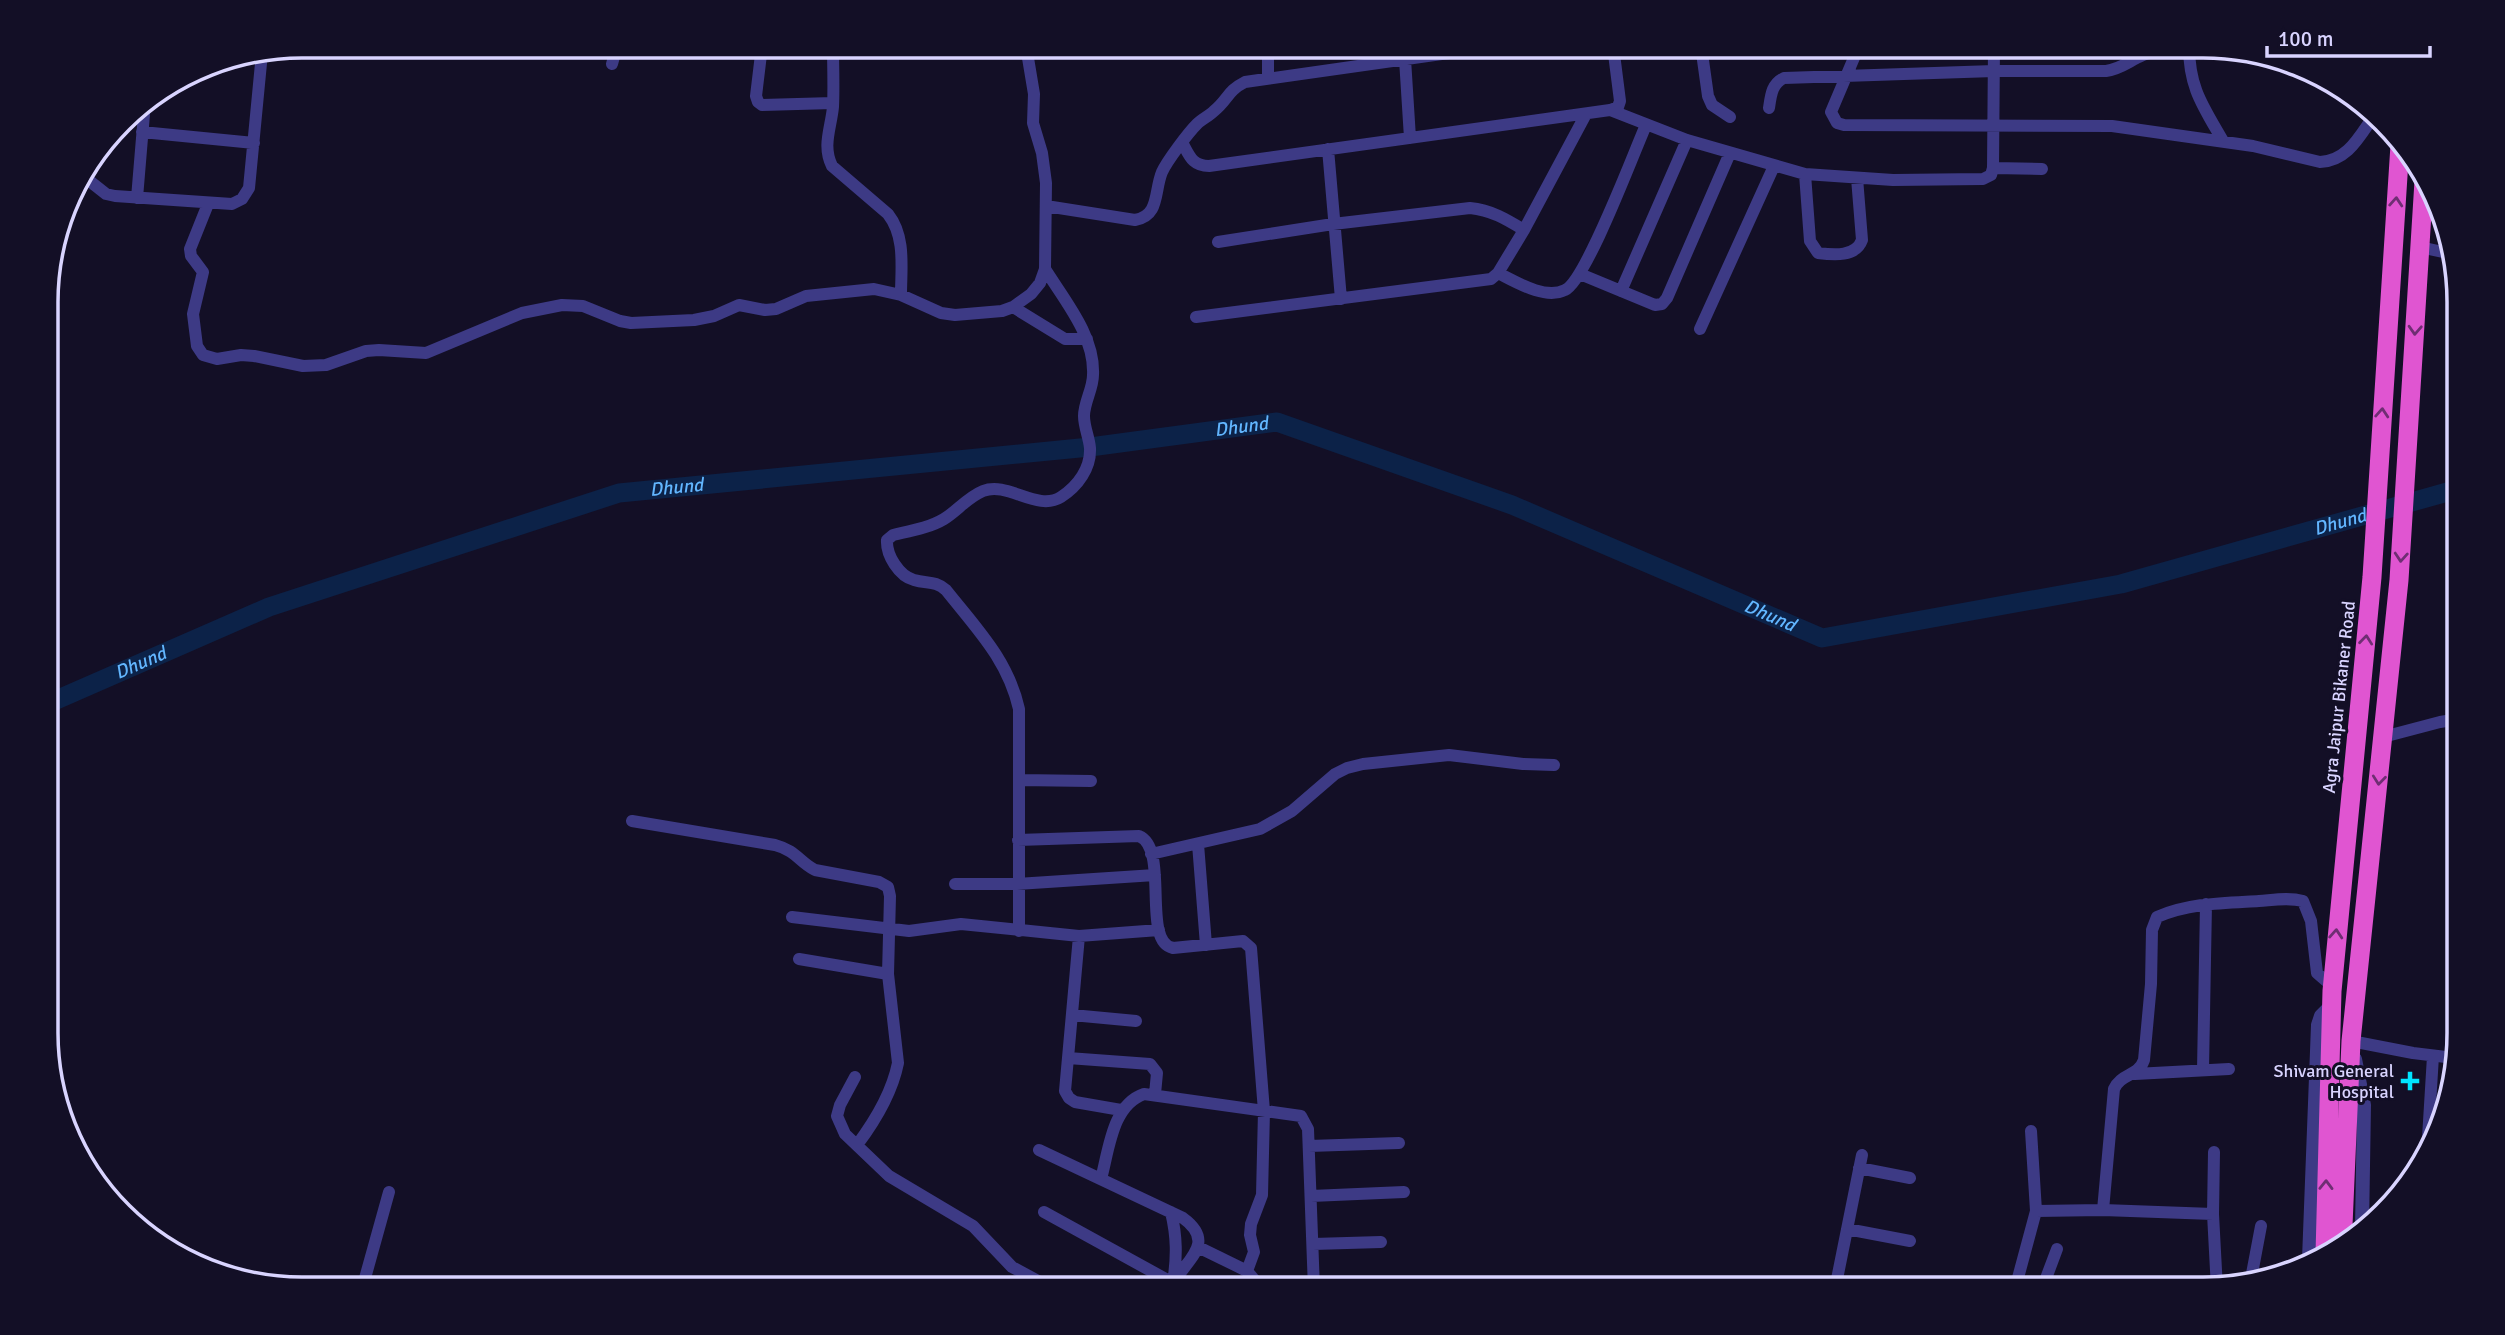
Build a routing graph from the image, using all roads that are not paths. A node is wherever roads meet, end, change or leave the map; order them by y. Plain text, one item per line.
1 (614, 58) edge
2 (761, 58) edge
3 (833, 58) edge
4 (1028, 58) edge
5 (1268, 58) edge
6 (1412, 58) edge
7 (1615, 58) edge
8 (1703, 58) edge
9 (1853, 58) edge
10 (1994, 58) edge
11 (2137, 58) edge
12 (2189, 58) edge
13 (1405, 59) junction
14 (261, 61) edge
15 (612, 64) dead end
16 (1994, 71) junction
17 (1845, 76) junction
18 (1268, 77) junction
19 (833, 103) junction
20 (1769, 107) dead end
21 (1611, 110) junction
22 (1586, 114) junction
23 (144, 116) edge
24 (1730, 117) dead end
25 (2369, 123) edge
26 (1646, 125) junction
27 (1993, 126) junction
28 (142, 132) junction
29 (1410, 138) junction
30 (1687, 140) junction
31 (2223, 141) junction
32 (254, 143) junction
33 (1183, 144) junction
34 (1328, 149) junction
35 (1730, 153) junction
36 (2399, 157) edge
37 (1774, 166) junction
38 (1993, 168) junction
39 (2042, 169) dead end
40 (1805, 174) junction
41 (1857, 178) junction
42 (90, 181) edge
43 (2423, 197) edge
44 (137, 198) junction
45 (208, 204) junction
46 (1046, 206) junction
47 (1333, 224) junction
48 (1524, 230) junction
49 (1218, 242) dead end
50 (2420, 254) junction
51 (2443, 254) edge
52 (1045, 269) junction
53 (1498, 273) junction
54 (1580, 274) junction
55 (1621, 291) junction
56 (901, 295) junction
57 (1341, 299) junction
58 (1013, 307) junction
59 (1196, 317) dead end
60 (1700, 329) dead end
61 (1087, 339) junction
62 (2447, 721) edge
63 (2383, 737) junction
64 (1554, 765) dead end
65 (1019, 780) junction
66 (1091, 781) dead end
67 (632, 821) dead end
68 (1018, 840) junction
69 (1198, 844) junction
70 (1151, 854) junction
71 (1155, 874) junction
72 (955, 884) dead end
73 (1017, 884) junction
74 (2206, 904) junction
75 (792, 917) dead end
76 (889, 930) junction
77 (1159, 930) junction
78 (1019, 931) junction
79 (1079, 936) junction
80 (1206, 945) junction
81 (799, 958) dead end
82 (888, 974) junction
83 (2332, 996) junction
84 (1072, 1015) junction
85 (1136, 1021) dead end
86 (2351, 1041) junction
87 (2433, 1056) junction
88 (2446, 1057) edge
89 (1068, 1058) junction
90 (2229, 1069) dead end
91 (2203, 1070) junction
92 (2135, 1074) junction
93 (855, 1077) dead end
94 (1155, 1094) junction
95 (1121, 1110) junction
96 (1264, 1111) junction
97 (2429, 1125) edge
98 (2031, 1131) dead end
99 (1399, 1143) dead end
100 (857, 1145) junction
101 (1309, 1146) junction
102 (1039, 1150) dead end
103 (2214, 1152) dead end
104 (1862, 1155) dead end
105 (1859, 1168) junction
106 (1910, 1178) dead end
107 (1101, 1179) junction
108 (389, 1192) dead end
109 (1404, 1192) dead end
110 (1311, 1196) junction
111 (2103, 1210) junction
112 (2036, 1211) junction
113 (1044, 1212) dead end
114 (1171, 1212) junction
115 (2213, 1214) junction
116 (2361, 1219) edge
117 (2261, 1226) dead end
118 (1847, 1229) junction
119 (2344, 1233) edge
120 (1910, 1241) dead end
121 (1381, 1242) dead end
122 (1313, 1244) junction
123 (2325, 1244) edge
124 (1198, 1247) junction
125 (2057, 1249) dead end
126 (2309, 1253) edge
127 (1247, 1271) junction
128 (2251, 1273) edge
129 (365, 1277) edge
130 (1031, 1277) edge
131 (1156, 1277) edge
132 (1173, 1277) edge
133 (1179, 1277) edge
134 (1252, 1277) edge
135 (1314, 1277) edge
136 (1837, 1277) edge
137 (2018, 1277) edge
138 (2046, 1277) edge
139 (2216, 1277) edge

1 - 15 street
2 - 19 street
3 - 19 street
4 - 46 street
5 - 18 street
6 - 13 street
7 - 21 street
8 - 24 street
9 - 17 street
10 - 16 street
11 - 16 street
12 - 31 street
13 - 18 street
13 - 29 street
14 - 32 street
16 - 17 street
16 - 27 street
17 - 20 street
17 - 27 street
18 - 33 street
19 - 56 street
21 - 22 street
21 - 26 street
22 - 29 street
22 - 48 street
23 - 28 street
25 - 31 street
26 - 30 street
26 - 54 street
27 - 31 street
27 - 38 street
28 - 32 street
28 - 44 street
29 - 34 street
30 - 35 street
30 - 55 street
32 - 45 street
33 - 34 street
33 - 46 street
34 - 47 street
35 - 37 street
35 - 55 street
83 -> 36 highway, Agra Jaipur Bikaner Road
37 - 40 street
37 - 60 street
38 - 39 street
38 - 41 street
40 - 41 street
40 - 41 street
42 - 44 street
43 - 50 highway
44 - 45 street
45 - 56 street
46 - 52 street
47 - 48 street
47 - 49 street
47 - 57 street
48 - 53 street
50 - 51 street
50 -> 63 highway
52 - 58 street
52 - 61 street
53 - 54 street
53 - 57 street
54 - 55 street
56 - 58 street
57 - 59 street
58 - 61 street
61 - 65 street
62 - 63 street
63 -> 86 highway
64 - 69 street
65 - 66 street
65 - 68 street
67 - 76 street
68 - 70 street
68 - 73 street
69 - 70 street
69 - 80 street
70 - 71 street
71 - 73 street
71 - 77 street
72 - 73 street
73 - 78 street
74 - 83 street
74 - 91 street
74 - 92 street
75 - 76 street
76 - 78 street
76 - 82 street
77 - 79 street
77 - 80 street
78 - 79 street
79 - 84 street
80 - 96 street
81 - 82 street
82 - 100 street
123 -> 83 highway, Agra Jaipur Bikaner Road
83 - 126 street
84 - 85 street
84 - 89 street
86 - 87 street
86 - 116 street
86 - 119 highway
87 - 88 street
87 - 97 street
89 - 94 street
89 - 95 street
90 - 91 street
91 - 92 street
92 - 111 street
93 - 100 street
94 - 95 street
94 - 96 street
95 - 107 street
96 - 101 street
96 - 127 street
98 - 112 street
99 - 101 street
100 - 130 street
101 - 110 street
102 - 107 street
103 - 115 street
104 - 105 street
105 - 106 street
105 - 118 street
107 - 114 street
108 - 129 street
109 - 110 street
110 - 122 street
111 - 112 street
111 - 115 street
112 - 137 street
113 - 131 street
114 - 124 street
114 - 132 street
115 - 139 street
117 - 128 street
118 - 120 street
118 - 136 street
121 - 122 street
122 - 135 street
124 - 127 street
124 - 133 street
125 - 138 street
127 - 134 street

